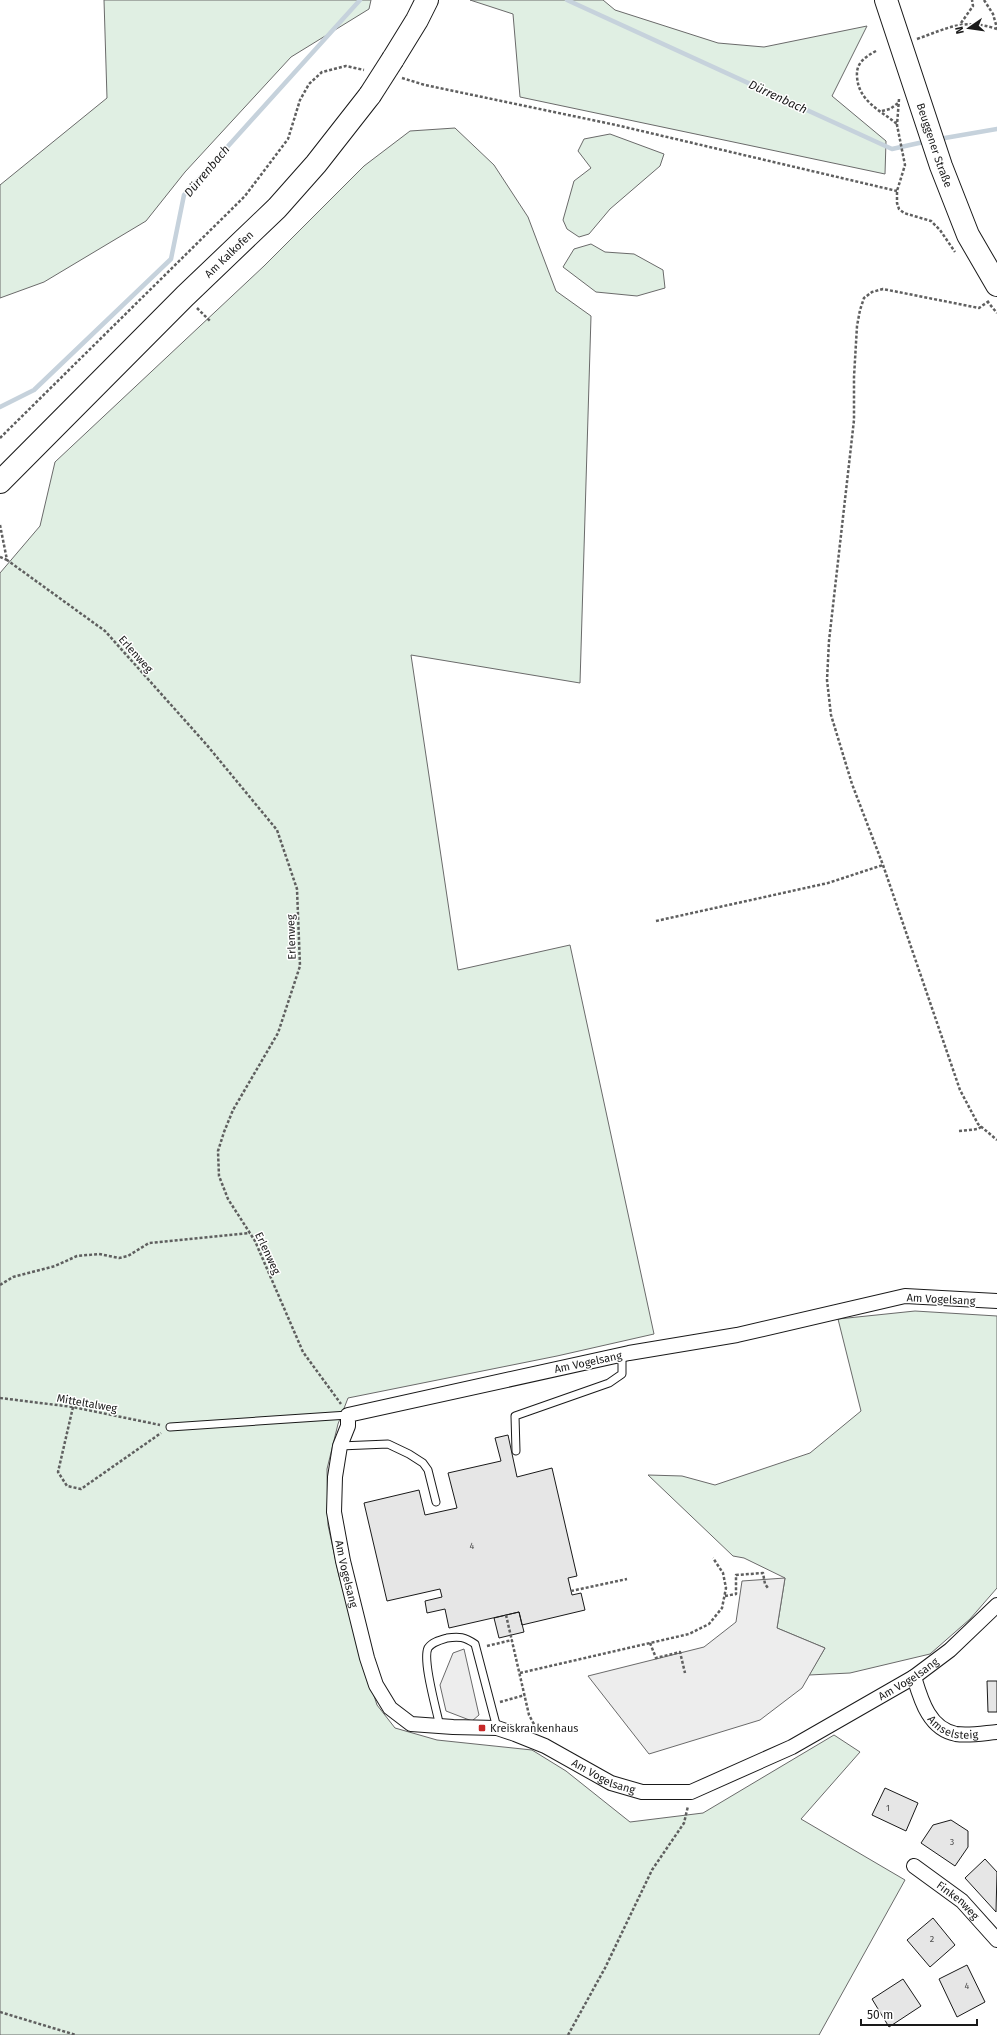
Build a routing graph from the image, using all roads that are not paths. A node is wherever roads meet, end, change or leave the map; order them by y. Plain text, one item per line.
1 (427, 0) edge
2 (886, 0) edge
3 (990, 295) edge
4 (0, 482) edge
5 (997, 1301) edge
6 (622, 1355) junction
7 (348, 1415) junction
8 (170, 1427) road end
9 (340, 1446) junction
10 (516, 1451) dead end
11 (436, 1502) dead end
12 (997, 1605) edge
13 (914, 1678) junction
14 (440, 1727) junction
15 (497, 1728) junction
16 (997, 1732) edge
17 (914, 1866) dead end
18 (997, 1940) edge

1 - 4 main road, Am Kalkofen, bridge
2 - 3 main road, Beuggener Straße
5 - 6 street, Am Vogelsang
6 - 7 street, Am Vogelsang
6 - 10 lane
7 - 8 lane
7 - 9 street, Am Vogelsang
9 - 11 lane
9 - 14 street, Am Vogelsang
12 - 13 street, Am Vogelsang
13 - 15 street, Am Vogelsang
13 - 16 street, Amselsteig
14 - 15 street, Am Vogelsang
14 - 15 lane
17 - 18 street, Finkenweg

